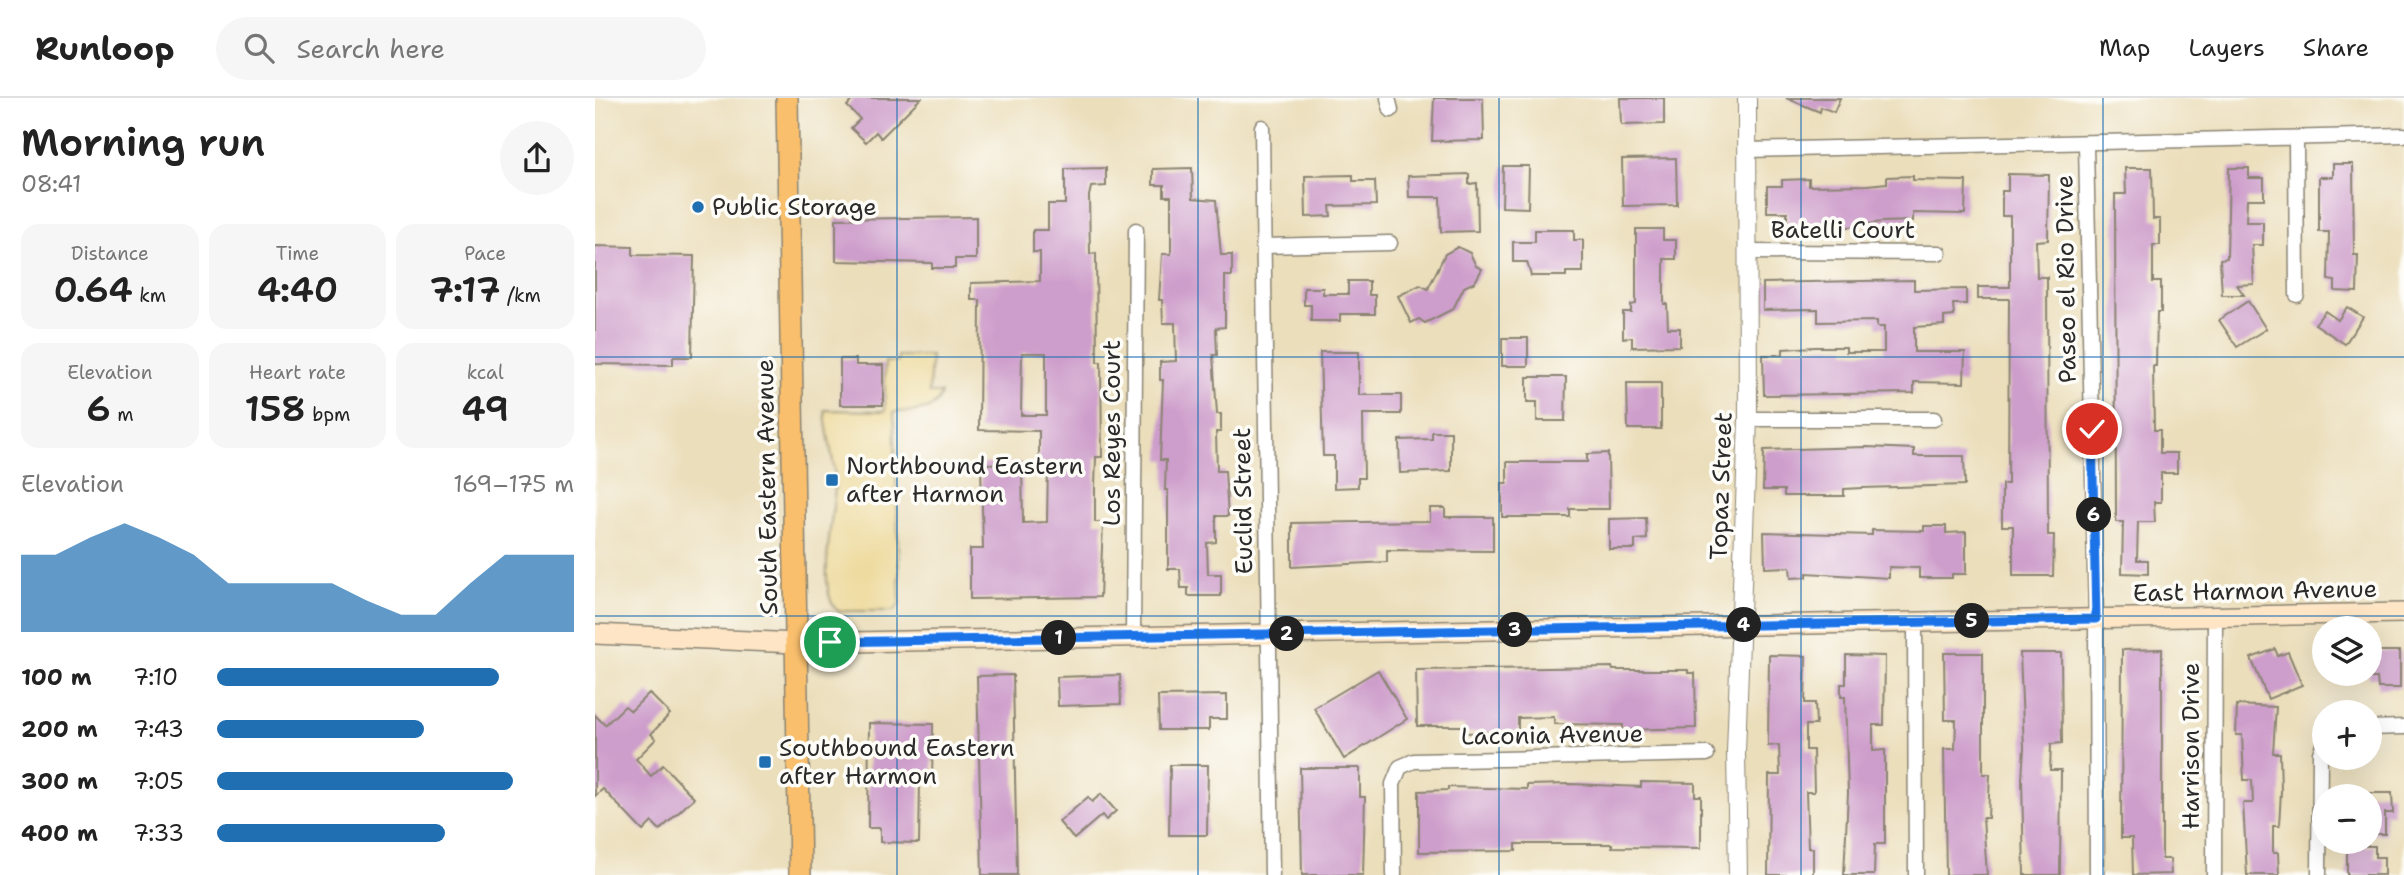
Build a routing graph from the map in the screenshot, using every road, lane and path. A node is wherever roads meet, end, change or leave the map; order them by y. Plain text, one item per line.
1 (787, 98) edge
2 (1747, 98) edge
3 (1262, 127) dead end
4 (2404, 135) edge
5 (2296, 138) junction
6 (2086, 144) junction
7 (1748, 150) junction
8 (1136, 230) dead end
9 (1390, 243) dead end
10 (1263, 246) junction
11 (1748, 252) junction
12 (1939, 253) dead end
13 (2297, 295) dead end
14 (1748, 419) junction
15 (1934, 419) dead end
16 (2404, 613) edge
17 (2214, 617) junction
18 (2096, 619) junction
19 (1915, 622) junction
20 (1741, 625) junction
21 (595, 634) edge
22 (1267, 634) junction
23 (1133, 637) junction
24 (796, 643) junction
25 (2404, 727) edge
26 (2382, 728) edge
27 (1707, 754) dead end
28 (2320, 770) edge
29 (800, 875) edge
30 (1272, 875) edge
31 (1394, 875) edge
32 (1738, 875) edge
33 (1916, 875) edge
34 (2097, 875) edge
35 (2214, 875) edge
36 (2319, 875) edge

1 - 24 main road, South Eastern Avenue
2 - 7 street, Topaz Street
3 - 10 street, Euclid Street
4 - 5 street
5 - 6 street
5 - 13 street
6 - 7 street
6 - 18 street, Paseo el Rio Drive
7 - 11 street, Topaz Street
8 - 23 street, Los Reyes Court
9 - 10 street
10 - 22 street, Euclid Street
11 - 12 street, Batelli Court
11 - 14 street, Topaz Street
14 - 15 street
14 - 20 street, Topaz Street
16 - 17 main road, East Harmon Avenue
17 - 18 main road, East Harmon Avenue
17 - 35 street, Harrison Drive
18 - 19 main road, East Harmon Avenue
18 - 34 street, Paseo el Rio Drive
19 - 20 main road, East Harmon Avenue
19 - 33 street
20 - 22 main road, East Harmon Avenue
20 - 32 street, Topaz Street
21 - 24 main road, East Harmon Avenue
22 - 23 main road, East Harmon Avenue
22 - 30 street, Euclid Street
23 - 24 main road, East Harmon Avenue
24 - 29 main road, South Eastern Avenue
25 - 26 street
27 - 31 street, Laconia Avenue
28 - 36 street

